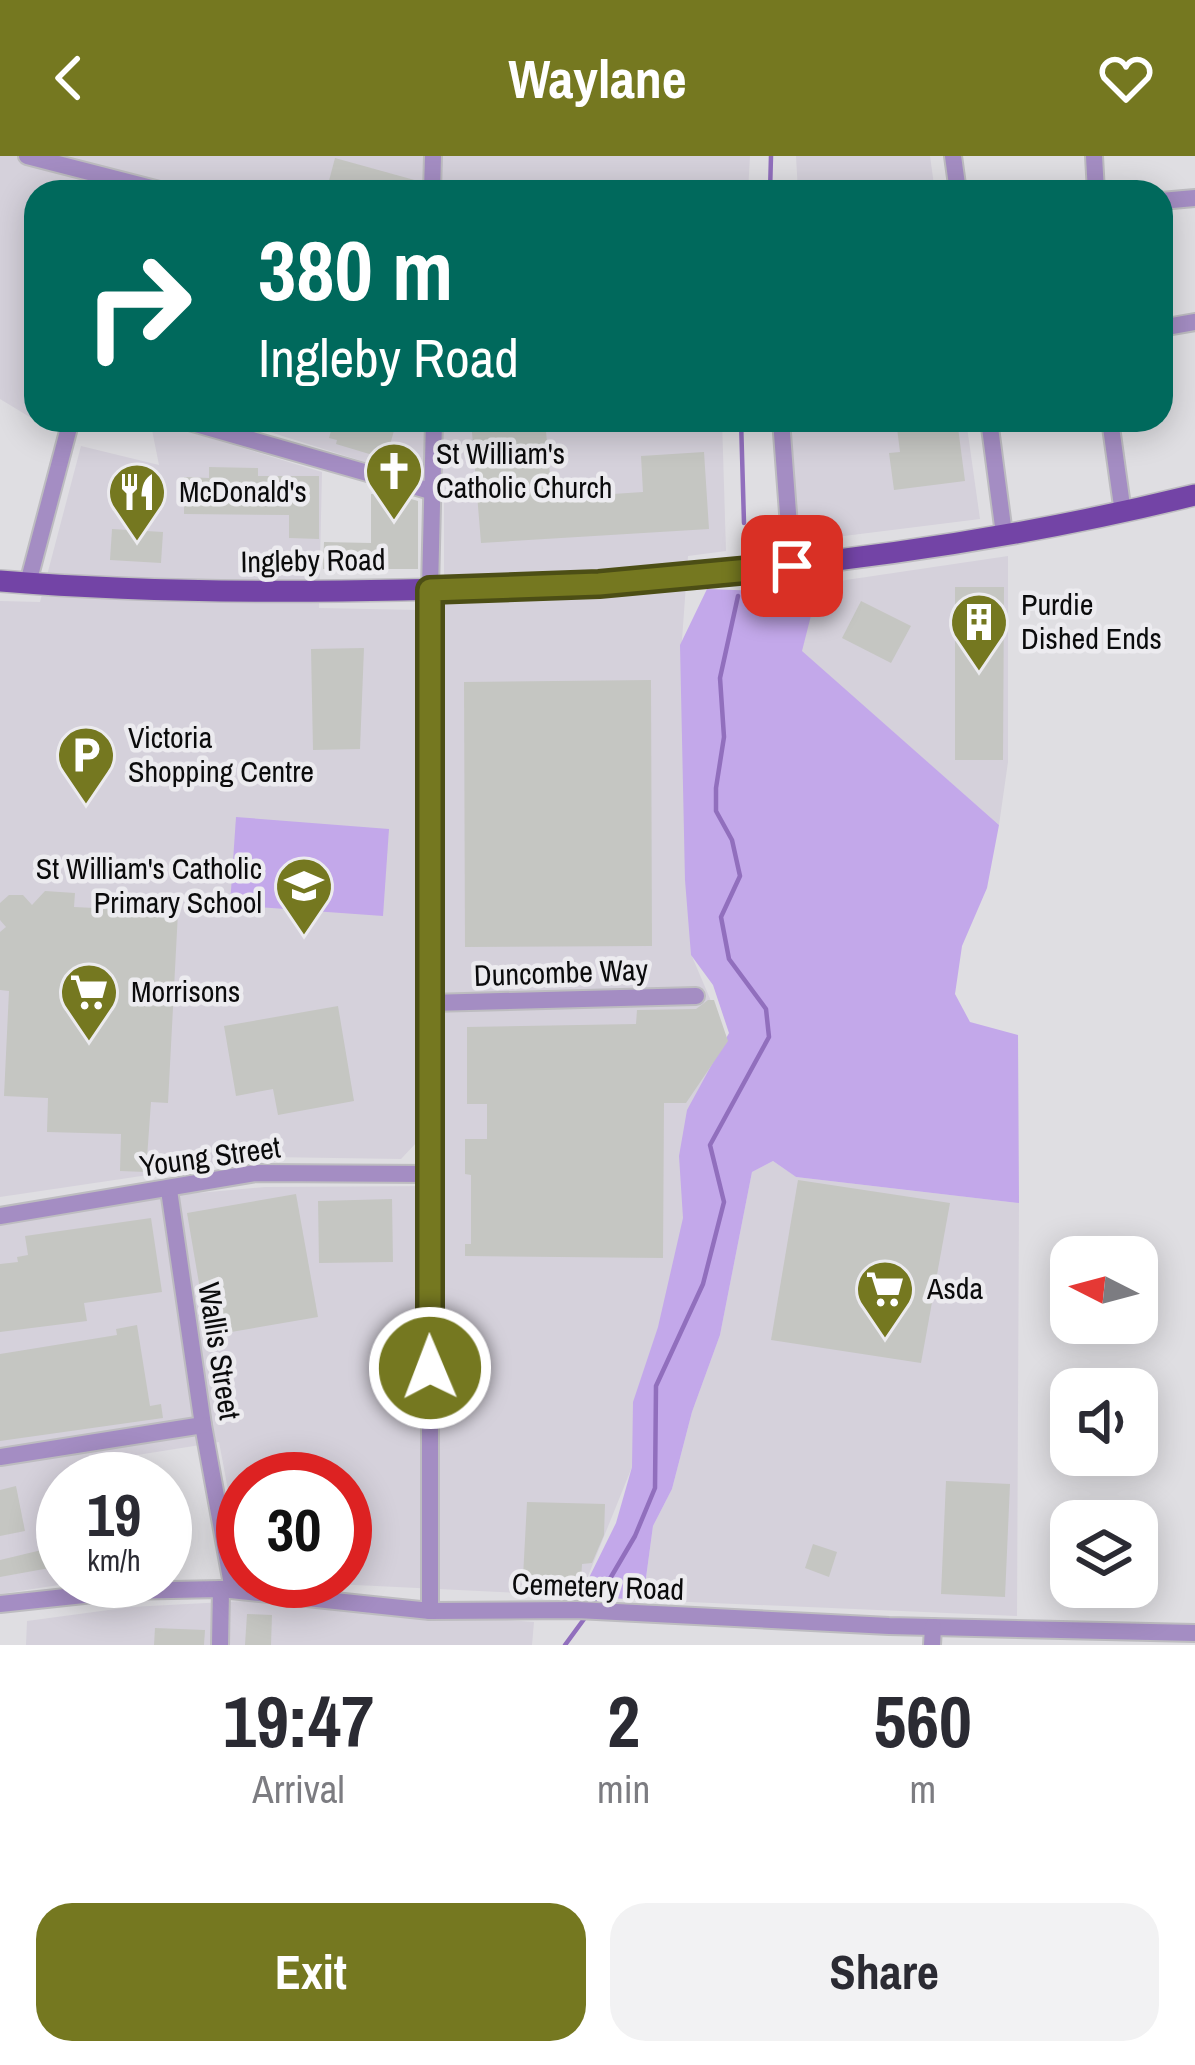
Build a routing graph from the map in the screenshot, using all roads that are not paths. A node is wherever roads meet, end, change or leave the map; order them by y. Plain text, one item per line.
1 (27, 156) edge
2 (62, 161) edge
3 (113, 180) edge
4 (68, 432) edge
5 (224, 432) edge
6 (434, 432) edge
7 (782, 432) edge
8 (990, 432) edge
9 (1112, 432) edge
10 (434, 492) junction
11 (1195, 495) edge
12 (1123, 513) junction
13 (1004, 534) junction
14 (792, 566) junction
15 (0, 581) edge
16 (28, 583) junction
17 (430, 590) junction
18 (696, 995) dead end
19 (429, 1003) junction
20 (430, 1174) junction
21 (169, 1190) junction
22 (0, 1216) edge
23 (203, 1424) junction
24 (0, 1457) edge
25 (216, 1514) edge
26 (216, 1590) edge
27 (0, 1604) edge
28 (372, 1605) edge
29 (225, 1608) edge
30 (430, 1611) junction
31 (1195, 1633) edge
32 (932, 1636) edge
33 (220, 1645) edge

1 - 2 street
2 - 3 street
4 - 16 street
5 - 10 street
6 - 10 street
7 - 14 street
8 - 13 street
9 - 12 street
10 - 17 street
11 - 12 main road, Ingleby Road
12 - 13 main road, Ingleby Road
13 - 14 main road, Ingleby Road
14 - 17 main road, Ingleby Road
15 - 16 main road, Ingleby Road
16 - 17 main road, Ingleby Road
17 - 19 street
18 - 19 street, Duncombe Way
19 - 20 street
20 - 21 street, Young Street
20 - 30 street
21 - 22 street, Young Street
21 - 23 street, Wallis Street
23 - 24 street
23 - 25 street, Wallis Street
26 - 27 street, Cemetery Road
28 - 30 street, Cemetery Road
29 - 33 street, Wallis Street
30 - 32 street, Cemetery Road
31 - 32 street, Cemetery Road

